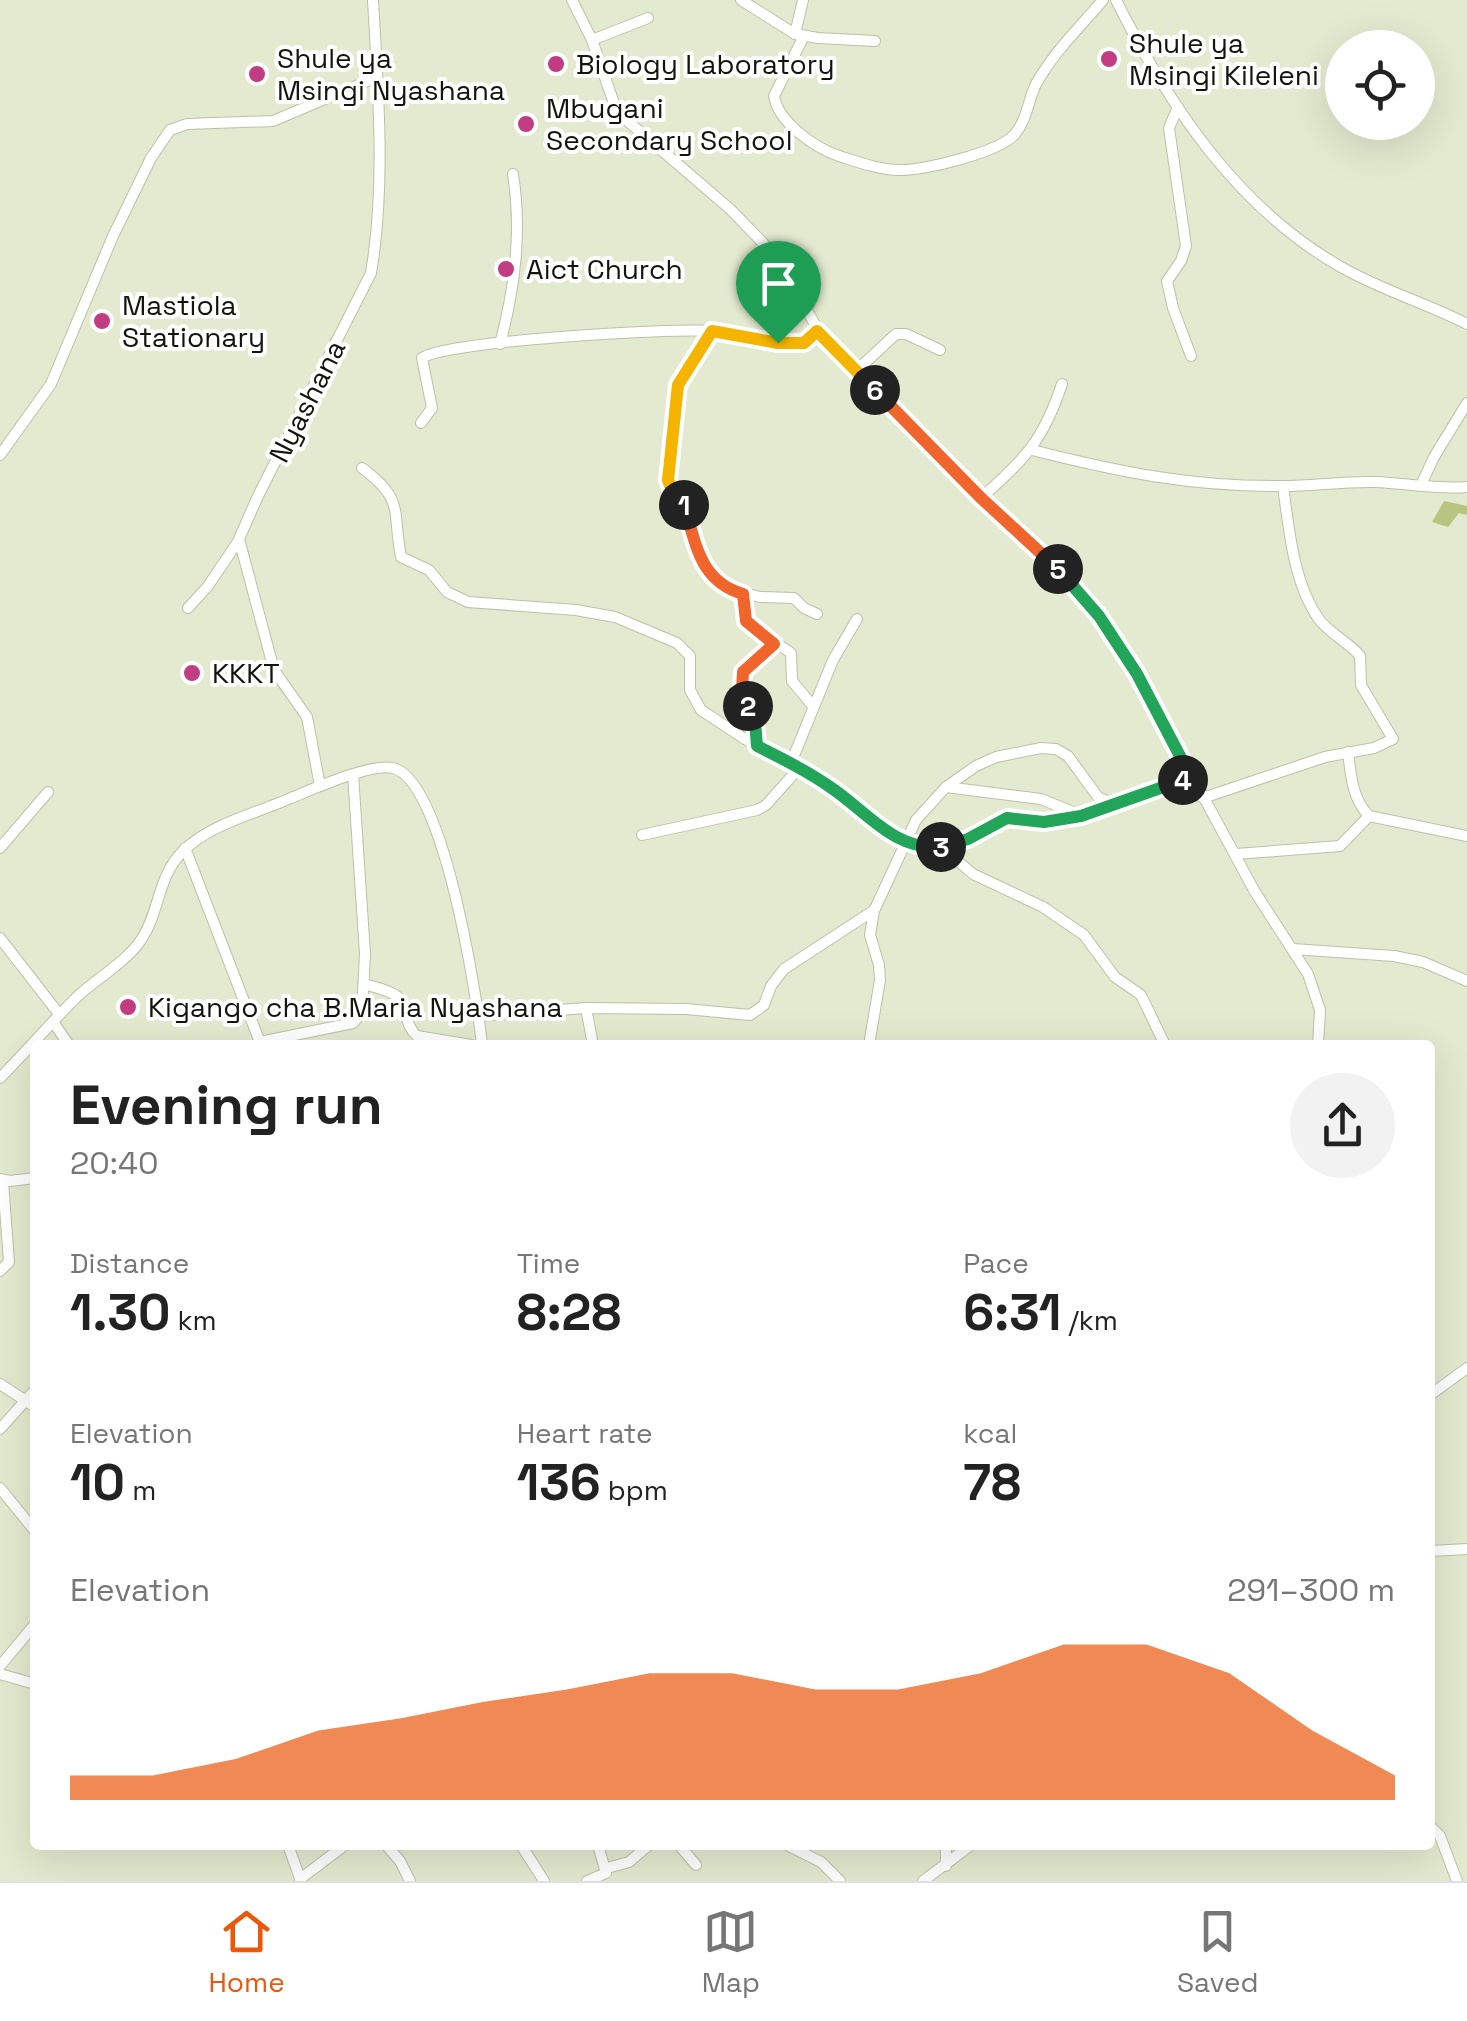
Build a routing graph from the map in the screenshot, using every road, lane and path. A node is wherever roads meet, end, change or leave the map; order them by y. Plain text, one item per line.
1 (372, 0) edge
2 (572, 0) edge
3 (741, 0) edge
4 (803, 0) edge
5 (1103, 0) edge
6 (1116, 0) edge
7 (648, 18) dead end
8 (799, 35) junction
9 (592, 40) junction
10 (875, 41) dead end
11 (377, 77) junction
12 (1178, 107) junction
13 (513, 174) dead end
14 (1467, 324) edge
15 (712, 331) junction
16 (817, 331) junction
17 (500, 344) junction
18 (940, 350) dead end
19 (1191, 356) dead end
20 (856, 371) junction
21 (1062, 384) dead end
22 (1467, 403) edge
23 (420, 423) dead end
24 (1032, 450) junction
25 (0, 455) edge
26 (362, 468) dead end
27 (1283, 486) junction
28 (1421, 486) junction
29 (1467, 487) edge
30 (981, 498) junction
31 (240, 539) junction
32 (743, 594) junction
33 (188, 608) dead end
34 (817, 614) dead end
35 (857, 619) dead end
36 (774, 644) junction
37 (813, 706) junction
38 (757, 746) junction
39 (1348, 752) junction
40 (795, 765) junction
41 (353, 774) junction
42 (1191, 777) junction
43 (320, 786) junction
44 (946, 788) junction
45 (48, 792) dead end
46 (1203, 798) junction
47 (1117, 802) junction
48 (1081, 816) junction
49 (1369, 816) junction
50 (642, 835) dead end
51 (1467, 836) edge
52 (904, 840) junction
53 (942, 846) junction
54 (0, 848) edge
55 (186, 848) junction
56 (1236, 854) junction
57 (874, 911) junction
58 (841, 932) junction
59 (870, 936) junction
60 (0, 938) edge
61 (1293, 949) junction
62 (1467, 981) edge
63 (364, 984) junction
64 (586, 1008) junction
65 (478, 1016) junction
66 (56, 1018) junction
67 (38, 1040) edge
68 (67, 1040) edge
69 (258, 1040) edge
70 (276, 1040) edge
71 (440, 1040) edge
72 (481, 1040) edge
73 (592, 1040) edge
74 (871, 1040) edge
75 (1163, 1040) edge
76 (1318, 1040) edge
77 (30, 1049) edge
78 (0, 1078) edge
79 (30, 1178) edge
80 (2, 1180) edge
81 (0, 1271) edge
82 (1467, 1368) edge
83 (0, 1384) edge
84 (1435, 1392) edge
85 (30, 1404) edge
86 (0, 1428) edge
87 (0, 1488) edge
88 (30, 1526) edge
89 (1467, 1549) edge
90 (1435, 1552) edge
91 (30, 1630) edge
92 (0, 1666) edge
93 (0, 1674) edge
94 (30, 1683) edge
95 (1435, 1831) edge
96 (290, 1850) edge
97 (339, 1850) edge
98 (390, 1850) edge
99 (524, 1850) edge
100 (600, 1850) edge
101 (643, 1850) edge
102 (682, 1850) edge
103 (797, 1850) edge
104 (946, 1850) edge
105 (965, 1850) edge
106 (696, 1865) dead end
107 (946, 1866) junction
108 (607, 1868) junction
109 (300, 1880) edge
110 (410, 1881) edge
111 (544, 1881) edge
112 (587, 1881) edge
113 (840, 1881) edge
114 (923, 1881) edge
115 (1456, 1881) edge

1 - 11 street, Nyashana
2 - 9 street
3 - 8 street
4 - 8 street
5 - 8 street
6 - 12 street
7 - 9 street
8 - 10 street
9 - 16 street
11 - 25 street
11 - 31 street, Nyashana
12 - 14 street
12 - 19 street
13 - 17 street
15 - 16 street
15 - 17 street
15 - 32 street
16 - 20 street
17 - 23 street
18 - 20 street
20 - 30 street
21 - 24 street
22 - 28 street
24 - 27 street
24 - 30 street
26 - 38 street
27 - 28 street
27 - 39 street
28 - 29 street
30 - 42 street
31 - 33 street, Nyashana
31 - 43 street
32 - 34 street
32 - 36 street
35 - 37 street
36 - 37 street
36 - 38 street
37 - 40 street
38 - 40 street
39 - 46 street
39 - 49 street
40 - 50 street
40 - 52 street
41 - 43 street
41 - 63 street
41 - 65 street
42 - 46 street
42 - 47 street
43 - 55 street
44 - 47 street
44 - 48 street
44 - 52 street
45 - 54 street
46 - 56 street
47 - 48 street
48 - 53 street
49 - 51 street
49 - 56 street
52 - 53 street
52 - 57 street
53 - 75 street
55 - 66 street
55 - 69 street
56 - 61 street
57 - 58 street
57 - 59 street
58 - 59 street
58 - 64 street
59 - 74 street
60 - 66 street
61 - 62 street
61 - 76 street
63 - 70 street
63 - 71 street
64 - 65 street
64 - 73 street
65 - 72 street
66 - 67 street
66 - 68 street
77 - 78 street
79 - 80 street
80 - 81 street
82 - 84 street
83 - 85 street
85 - 86 street
87 - 88 street
89 - 90 street
91 - 92 street
93 - 94 street
95 - 115 street
96 - 109 street
97 - 109 street
98 - 110 street
99 - 111 street
100 - 108 street
101 - 108 street
102 - 106 street
103 - 113 street
104 - 107 street
105 - 107 street
107 - 114 street
108 - 112 street

